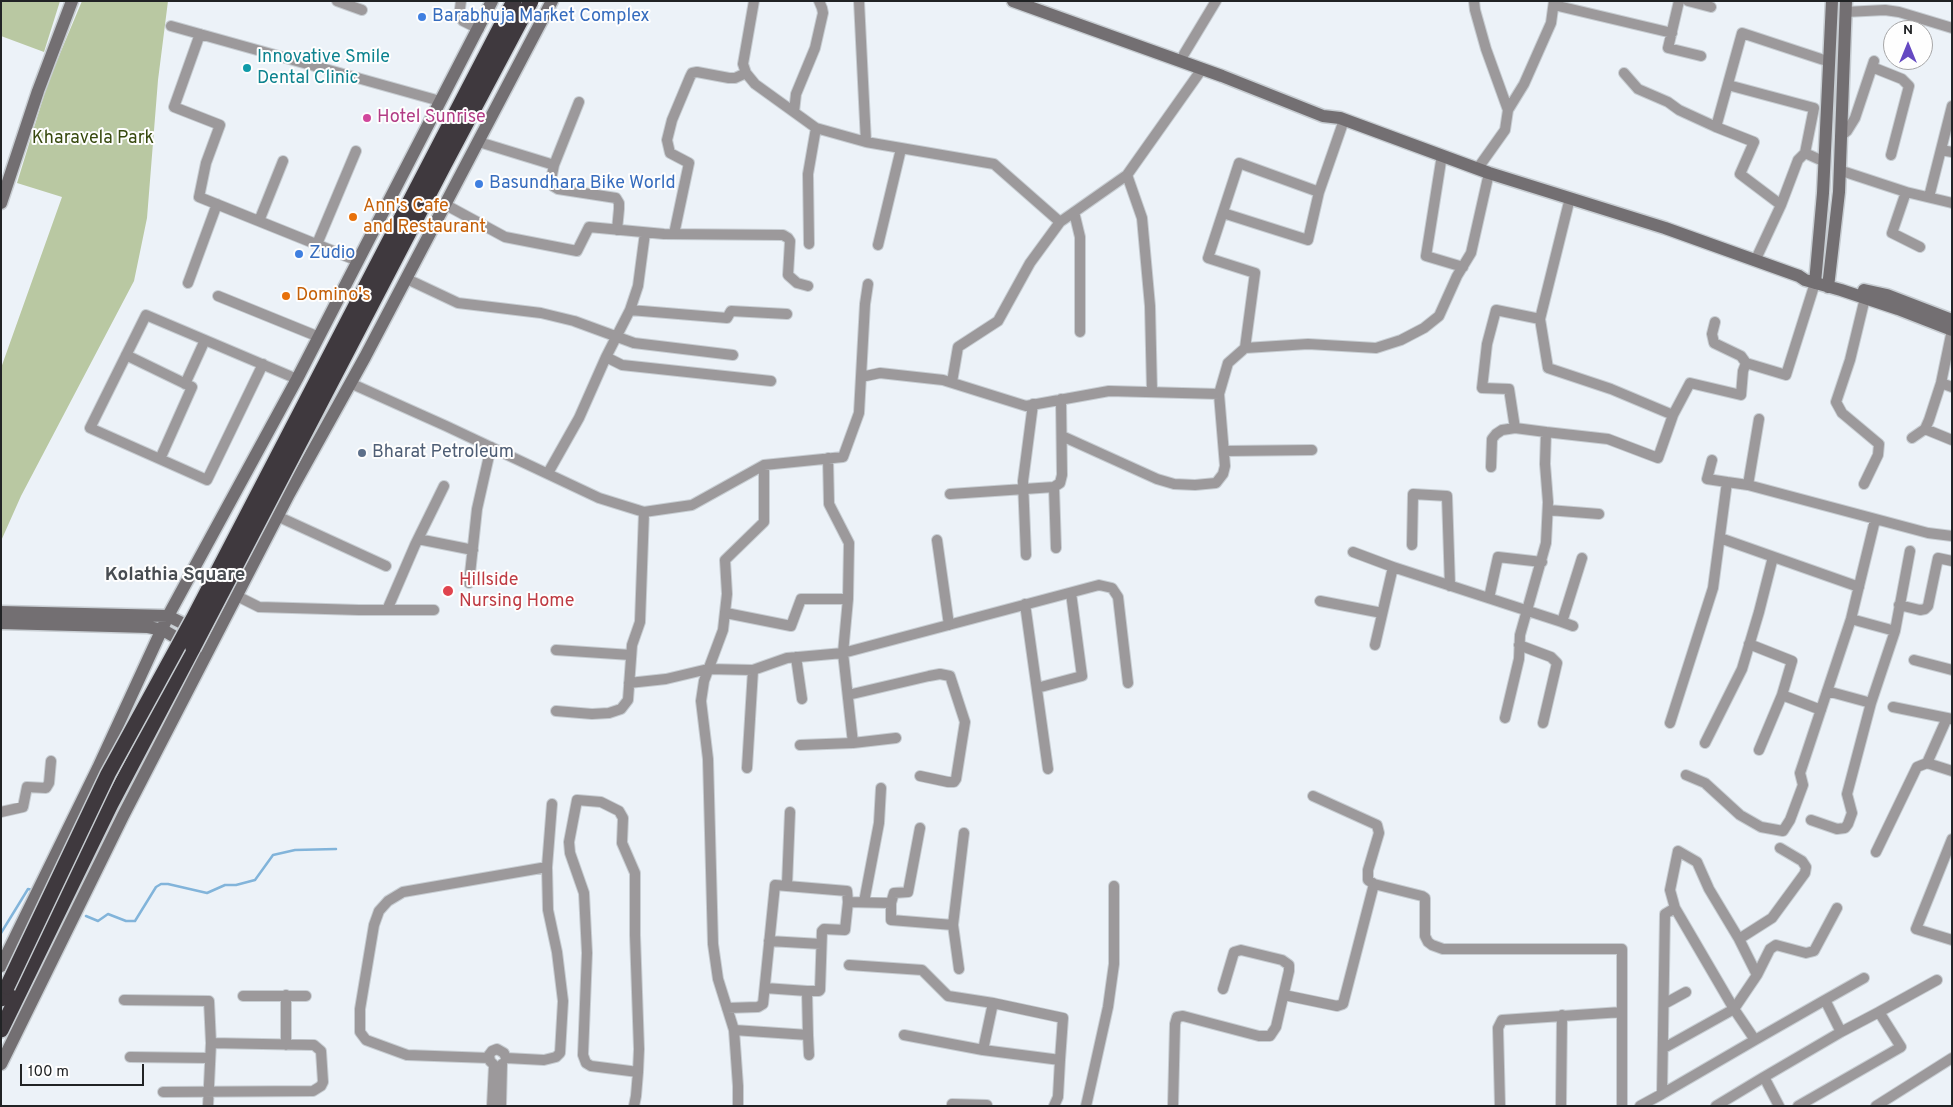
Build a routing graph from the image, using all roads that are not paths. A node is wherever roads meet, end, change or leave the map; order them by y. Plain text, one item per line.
1 (72, 1) edge
2 (337, 1) edge
3 (461, 1) edge
4 (492, 1) edge
5 (514, 1) edge
6 (531, 1) edge
7 (552, 1) edge
8 (754, 1) edge
9 (819, 1) edge
10 (859, 1) edge
11 (1013, 1) edge
12 (1037, 1) edge
13 (1216, 1) edge
14 (1474, 1) edge
15 (1679, 1) edge
16 (1688, 1) edge
17 (1832, 1) edge
18 (1554, 3) edge
19 (1710, 7) dead end
20 (1845, 7) edge
21 (362, 10) dead end
22 (171, 26) dead end
23 (1952, 28) edge
24 (479, 29) junction
25 (1672, 33) junction
26 (200, 34) junction
27 (1139, 42) junction
28 (1184, 54) junction
29 (1702, 56) dead end
30 (1830, 62) junction
31 (1202, 70) junction
32 (746, 73) junction
33 (1624, 73) dead end
34 (1728, 84) junction
35 (440, 100) junction
36 (579, 102) dead end
37 (1952, 106) edge
38 (1508, 110) junction
39 (794, 112) junction
40 (1342, 119) junction
41 (1716, 127) junction
42 (816, 128) junction
43 (1840, 137) junction
44 (479, 142) junction
45 (866, 142) junction
46 (901, 148) junction
47 (356, 151) dead end
48 (1946, 151) edge
49 (1805, 153) junction
50 (1442, 155) junction
51 (1891, 155) dead end
52 (283, 161) dead end
53 (1825, 162) junction
54 (554, 165) junction
55 (1840, 170) junction
56 (1484, 171) junction
57 (6, 174) edge
58 (1127, 174) junction
59 (1319, 192) junction
60 (1906, 192) junction
61 (1929, 197) junction
62 (1570, 198) junction
63 (1, 203) edge
64 (1952, 203) edge
65 (217, 204) junction
66 (446, 205) junction
67 (1781, 205) junction
68 (1074, 212) junction
69 (1223, 213) junction
70 (259, 221) junction
71 (1060, 222) junction
72 (617, 230) junction
73 (646, 232) junction
74 (674, 234) junction
75 (317, 244) junction
76 (808, 244) dead end
77 (878, 245) dead end
78 (1920, 247) dead end
79 (358, 261) junction
80 (1755, 261) junction
81 (1463, 267) junction
82 (407, 278) junction
83 (1816, 281) junction
84 (188, 283) dead end
85 (868, 284) dead end
86 (1829, 284) junction
87 (808, 286) dead end
88 (218, 296) dead end
89 (1866, 298) junction
90 (630, 310) junction
91 (786, 314) dead end
92 (1540, 319) junction
93 (1952, 320) edge
94 (1714, 322) dead end
95 (1952, 330) edge
96 (1080, 332) dead end
97 (616, 337) junction
98 (319, 338) junction
99 (205, 340) junction
100 (1245, 348) junction
101 (126, 355) junction
102 (733, 355) dead end
103 (606, 357) junction
104 (1746, 363) junction
105 (262, 364) junction
106 (861, 377) junction
107 (297, 379) junction
108 (771, 381) dead end
109 (952, 382) junction
110 (1941, 382) junction
111 (350, 383) junction
112 (185, 384) junction
113 (1952, 386) edge
114 (1152, 392) junction
115 (1219, 394) junction
116 (1061, 399) junction
117 (1032, 404) junction
118 (1673, 415) junction
119 (1759, 419) dead end
120 (1515, 428) junction
121 (1925, 429) junction
122 (1546, 432) junction
123 (1062, 436) junction
124 (1912, 438) dead end
125 (1952, 440) edge
126 (491, 447) junction
127 (1312, 450) dead end
128 (1224, 452) junction
129 (828, 458) junction
130 (160, 459) junction
131 (1712, 460) dead end
132 (764, 465) junction
133 (1491, 467) dead end
134 (548, 473) junction
135 (1727, 482) junction
136 (1864, 484) dead end
137 (1748, 485) junction
138 (444, 486) dead end
139 (1054, 487) junction
140 (1024, 489) junction
141 (950, 494) dead end
142 (1548, 510) junction
143 (644, 512) junction
144 (1599, 514) dead end
145 (277, 516) junction
146 (1874, 520) junction
147 (1952, 536) edge
148 (1720, 538) junction
149 (418, 539) junction
150 (937, 540) dead end
151 (1412, 544) dead end
152 (1056, 548) dead end
153 (473, 550) junction
154 (1910, 551) dead end
155 (1353, 552) dead end
156 (1026, 554) dead end
157 (1773, 557) junction
158 (1582, 558) dead end
159 (1952, 561) edge
160 (1542, 562) junction
161 (386, 566) dead end
162 (1394, 567) junction
163 (469, 583) dead end
164 (1450, 586) junction
165 (1859, 587) junction
166 (1071, 593) junction
167 (237, 596) junction
168 (1489, 598) junction
169 (848, 599) junction
170 (1320, 601) dead end
171 (1025, 604) junction
172 (1900, 605) junction
173 (388, 610) junction
174 (434, 610) dead end
175 (1526, 610) junction
176 (1, 612) edge
177 (726, 613) junction
178 (1382, 613) junction
179 (168, 616) junction
180 (1851, 619) junction
181 (1562, 622) junction
182 (1, 623) edge
183 (949, 624) junction
184 (1573, 626) dead end
185 (163, 630) junction
186 (1895, 631) junction
187 (215, 639) junction
188 (1750, 644) junction
189 (1375, 645) dead end
190 (1519, 645) junction
191 (556, 650) dead end
192 (843, 653) junction
193 (206, 655) junction
194 (631, 655) junction
195 (796, 657) junction
196 (1914, 660) dead end
197 (708, 669) junction
198 (753, 670) junction
199 (1952, 670) edge
200 (629, 683) junction
201 (1128, 683) dead end
202 (1037, 688) junction
203 (1827, 691) junction
204 (848, 695) junction
205 (1782, 695) junction
206 (802, 699) dead end
207 (1871, 703) junction
208 (1893, 707) dead end
209 (1821, 710) junction
210 (556, 711) dead end
211 (1505, 718) dead end
212 (1949, 719) edge
213 (1543, 723) dead end
214 (1670, 723) dead end
215 (896, 738) dead end
216 (853, 743) junction
217 (1705, 743) dead end
218 (800, 745) dead end
219 (1759, 750) dead end
220 (51, 761) dead end
221 (1927, 763) junction
222 (747, 768) dead end
223 (1048, 769) dead end
224 (1952, 771) edge
225 (1686, 775) dead end
226 (920, 776) dead end
227 (882, 788) dead end
228 (1313, 796) dead end
229 (552, 804) dead end
230 (1, 812) edge
231 (790, 812) dead end
232 (1811, 820) dead end
233 (920, 828) dead end
234 (964, 833) dead end
235 (1952, 839) edge
236 (1780, 848) dead end
237 (1876, 852) dead end
238 (547, 867) junction
239 (1374, 884) junction
240 (787, 886) junction
241 (1114, 886) dead end
242 (848, 902) junction
243 (864, 902) junction
244 (891, 903) junction
245 (1676, 908) junction
246 (1837, 908) dead end
247 (953, 925) junction
248 (1739, 939) junction
249 (769, 940) junction
250 (1952, 940) edge
251 (821, 944) junction
252 (849, 964) dead end
253 (1, 966) edge
254 (959, 968) dead end
255 (1757, 974) junction
256 (1864, 978) dead end
257 (1937, 980) dead end
258 (765, 988) junction
259 (1223, 989) dead end
260 (807, 991) junction
261 (1686, 992) dead end
262 (9, 993) edge
263 (286, 995) junction
264 (1284, 995) junction
265 (243, 996) dead end
266 (306, 996) dead end
267 (124, 1000) dead end
268 (1825, 1000) junction
269 (994, 1003) junction
270 (1664, 1004) junction
271 (727, 1008) junction
272 (1734, 1009) junction
273 (1622, 1012) junction
274 (1879, 1012) junction
275 (1562, 1014) junction
276 (734, 1030) junction
277 (1841, 1032) junction
278 (5, 1035) edge
279 (808, 1035) junction
280 (904, 1035) dead end
281 (1755, 1040) junction
282 (210, 1043) junction
283 (286, 1045) junction
284 (1664, 1048) junction
285 (983, 1050) junction
286 (809, 1055) dead end
287 (130, 1057) dead end
288 (210, 1058) junction
289 (1952, 1058) edge
290 (1060, 1060) junction
291 (498, 1061) junction
292 (1, 1064) edge
293 (638, 1072) junction
294 (1764, 1077) junction
295 (163, 1092) dead end
296 (209, 1093) junction
297 (1662, 1094) junction
298 (497, 1101) edge
299 (987, 1105) edge
300 (208, 1106) edge
301 (634, 1106) edge
302 (738, 1106) edge
303 (952, 1106) edge
304 (1054, 1106) edge
305 (1086, 1106) edge
306 (1173, 1106) edge
307 (1500, 1106) edge
308 (1561, 1106) edge
309 (1622, 1106) edge
310 (1640, 1106) edge
311 (1716, 1106) edge
312 (1779, 1106) edge
313 (1798, 1106) edge
314 (1876, 1106) edge

1 - 57 street
2 - 21 street
3 - 24 street
4 - 24 street
5 - 262 highway, bridge
6 - 262 highway, bridge
7 - 44 street
8 - 32 street
9 - 39 street
10 - 45 street
11 - 27 street
12 - 27 street
13 - 28 street
14 - 38 street
15 - 25 street
16 - 19 street
17 - 30 street
18 - 25 street
18 - 38 street
20 - 23 street
20 - 43 street
22 - 26 street
24 - 35 street
25 - 29 street
26 - 35 street
26 - 65 street
27 - 28 street
27 - 31 street
28 - 40 street
30 - 34 street
30 - 53 street
31 - 40 street
31 - 58 street
32 - 39 street
32 - 74 street
33 - 41 street
34 - 41 street
34 - 49 street
35 - 79 street
36 - 54 street
37 - 48 street
38 - 56 street
39 - 42 street
40 - 50 street
40 - 59 street
41 - 67 street
42 - 45 street
42 - 76 street
43 - 51 street
43 - 55 street
44 - 54 street
44 - 66 street
45 - 46 street
46 - 71 street
46 - 77 street
47 - 75 street
48 - 61 street
49 - 53 street
49 - 67 street
50 - 56 street
50 - 81 street
52 - 70 street
53 - 83 street
54 - 72 street
55 - 60 street
55 - 86 street
56 - 62 street
56 - 81 street
57 - 63 street
58 - 68 street
58 - 114 street
59 - 69 street
59 - 69 street
60 - 61 street
60 - 78 street
61 - 64 street
62 - 80 street
62 - 92 street
65 - 70 street
65 - 84 street
66 - 72 street
66 - 82 street
67 - 80 street
68 - 71 street
68 - 96 street
69 - 100 street
70 - 75 street
71 - 109 street
72 - 73 street
73 - 74 street
73 - 90 street
74 - 87 street
75 - 79 street
79 - 98 street
80 - 83 street
81 - 100 street
82 - 97 street
82 - 111 street
83 - 86 street
83 - 104 street
85 - 106 street
86 - 89 street
86 - 93 street
88 - 98 street
89 - 95 street
89 - 136 street
90 - 91 street
90 - 97 street
92 - 118 street
92 - 120 street
94 - 104 street
95 - 110 street
97 - 102 street
97 - 103 street
98 - 107 street
99 - 101 street
99 - 105 street
99 - 112 street
100 - 115 street
101 - 112 street
101 - 130 street
103 - 108 street
103 - 134 street
104 - 118 street
105 - 107 street
105 - 130 street
106 - 109 street
106 - 129 street
107 - 179 street
109 - 117 street
110 - 113 street
110 - 121 street
111 - 126 street
111 - 145 street
112 - 130 street
114 - 115 street
114 - 116 street
115 - 128 street
116 - 117 street
116 - 123 street
117 - 140 street
118 - 122 street
119 - 137 street
120 - 122 street
120 - 133 street
121 - 124 street
121 - 125 street
122 - 142 street
123 - 128 street
123 - 139 street
126 - 134 street
126 - 153 street
127 - 128 street
129 - 132 street
129 - 169 street
131 - 135 street
132 - 143 street
132 - 177 street
134 - 143 street
135 - 137 street
135 - 148 street
137 - 146 street
138 - 149 street
139 - 140 street
139 - 152 street
140 - 141 street
140 - 156 street
142 - 144 street
142 - 160 street
143 - 194 street
145 - 161 street
145 - 167 street
146 - 147 street
146 - 165 street
148 - 157 street
148 - 214 street
149 - 153 street
149 - 173 street
150 - 183 street
151 - 164 street
153 - 163 street
154 - 172 street
155 - 162 street
157 - 165 street
157 - 188 street
158 - 181 street
159 - 172 street
160 - 168 street
160 - 175 street
162 - 164 street
162 - 178 street
164 - 168 street
165 - 180 street
166 - 171 street
166 - 201 street
166 - 202 street
167 - 173 street
167 - 187 street
168 - 175 street
169 - 177 street
169 - 192 street
170 - 178 street
171 - 183 street
171 - 202 street
172 - 186 street
173 - 174 street
175 - 181 street
175 - 190 street
176 - 179 street
177 - 197 street
178 - 189 street
179 - 185 street
179 - 187 street
180 - 186 street
180 - 203 street
181 - 184 street
182 - 185 street
183 - 192 street
185 - 193 street
185 - 253 street
186 - 207 street
187 - 193 street
188 - 205 street
188 - 217 street
190 - 211 street
190 - 213 street
191 - 194 street
192 - 195 street
192 - 204 street
193 - 278 street
194 - 200 street
195 - 198 street
195 - 206 street
196 - 199 street
197 - 198 street
197 - 200 street
197 - 271 street
198 - 222 street
200 - 210 street
202 - 223 street
203 - 207 street
203 - 209 street
204 - 216 street
204 - 226 street
205 - 209 street
205 - 219 street
207 - 232 street
208 - 212 street
209 - 225 street
212 - 221 street
215 - 216 street
216 - 218 street
220 - 230 street
221 - 224 street
221 - 237 street
227 - 243 street
228 - 239 street
229 - 238 street
231 - 240 street
233 - 244 street
234 - 247 street
235 - 250 street
236 - 248 street
238 - 291 street
238 - 291 street
239 - 264 street
239 - 273 street
240 - 242 street
240 - 249 street
241 - 305 street
242 - 243 street
242 - 251 street
243 - 244 street
244 - 247 street
245 - 248 street
245 - 270 street
245 - 272 street
246 - 255 street
247 - 254 street
248 - 255 street
249 - 251 street
249 - 258 street
251 - 260 street
252 - 269 street
255 - 272 street
256 - 268 street
257 - 274 street
258 - 260 street
258 - 271 street
259 - 264 street
260 - 279 street
261 - 270 street
262 - 278 highway
263 - 265 street
263 - 266 street
263 - 283 street
264 - 306 street
267 - 282 street
268 - 277 street
268 - 281 street
269 - 285 street
269 - 290 street
270 - 284 street
271 - 276 street
272 - 281 street
272 - 284 street
273 - 275 street
273 - 309 street
274 - 277 street
274 - 313 street
275 - 307 street
275 - 308 street
276 - 279 street
276 - 302 street
277 - 294 street
278 - 292 street
279 - 286 street
280 - 285 street
281 - 297 street
282 - 283 street
282 - 288 street
283 - 296 street
284 - 297 street
285 - 290 street
287 - 288 street
288 - 296 street
289 - 314 street
290 - 304 street
291 - 298 street
293 - 293 street
293 - 301 street
294 - 311 street
294 - 312 street
295 - 296 street
296 - 300 street
297 - 310 street
299 - 303 street

